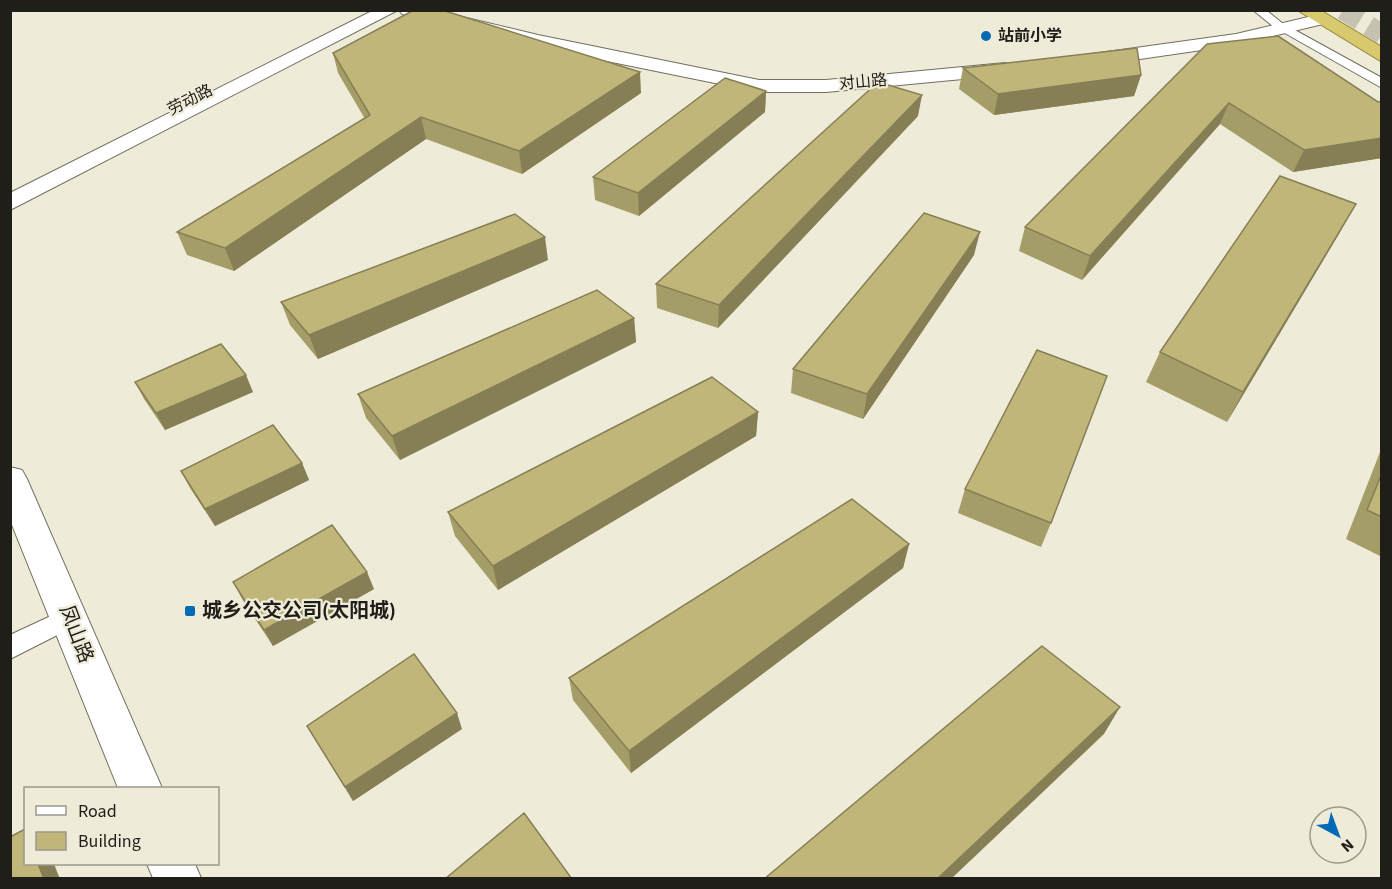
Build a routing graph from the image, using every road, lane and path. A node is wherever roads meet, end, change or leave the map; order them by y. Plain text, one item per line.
1 (371, 10) edge
2 (389, 10) edge
3 (408, 10) edge
4 (1258, 10) edge
5 (1313, 15) edge
6 (1286, 30) junction
7 (1382, 56) edge
8 (1072, 62) edge
9 (1024, 67) edge
10 (1382, 84) edge
11 (10, 190) edge
12 (10, 203) edge
13 (10, 479) edge
14 (68, 618) junction
15 (10, 648) edge
16 (139, 787) edge
17 (171, 865) edge
18 (177, 879) edge

1 - 11 main road, 劳动路
2 - 12 main road
3 - 9 main road, 对山路
4 - 6 lane
5 - 6 main road
5 - 7 highway
6 - 8 main road
6 - 10 lane
13 - 14 main road, 凤山路
14 - 15 lane
14 - 16 main road, 凤山路
17 - 18 main road

